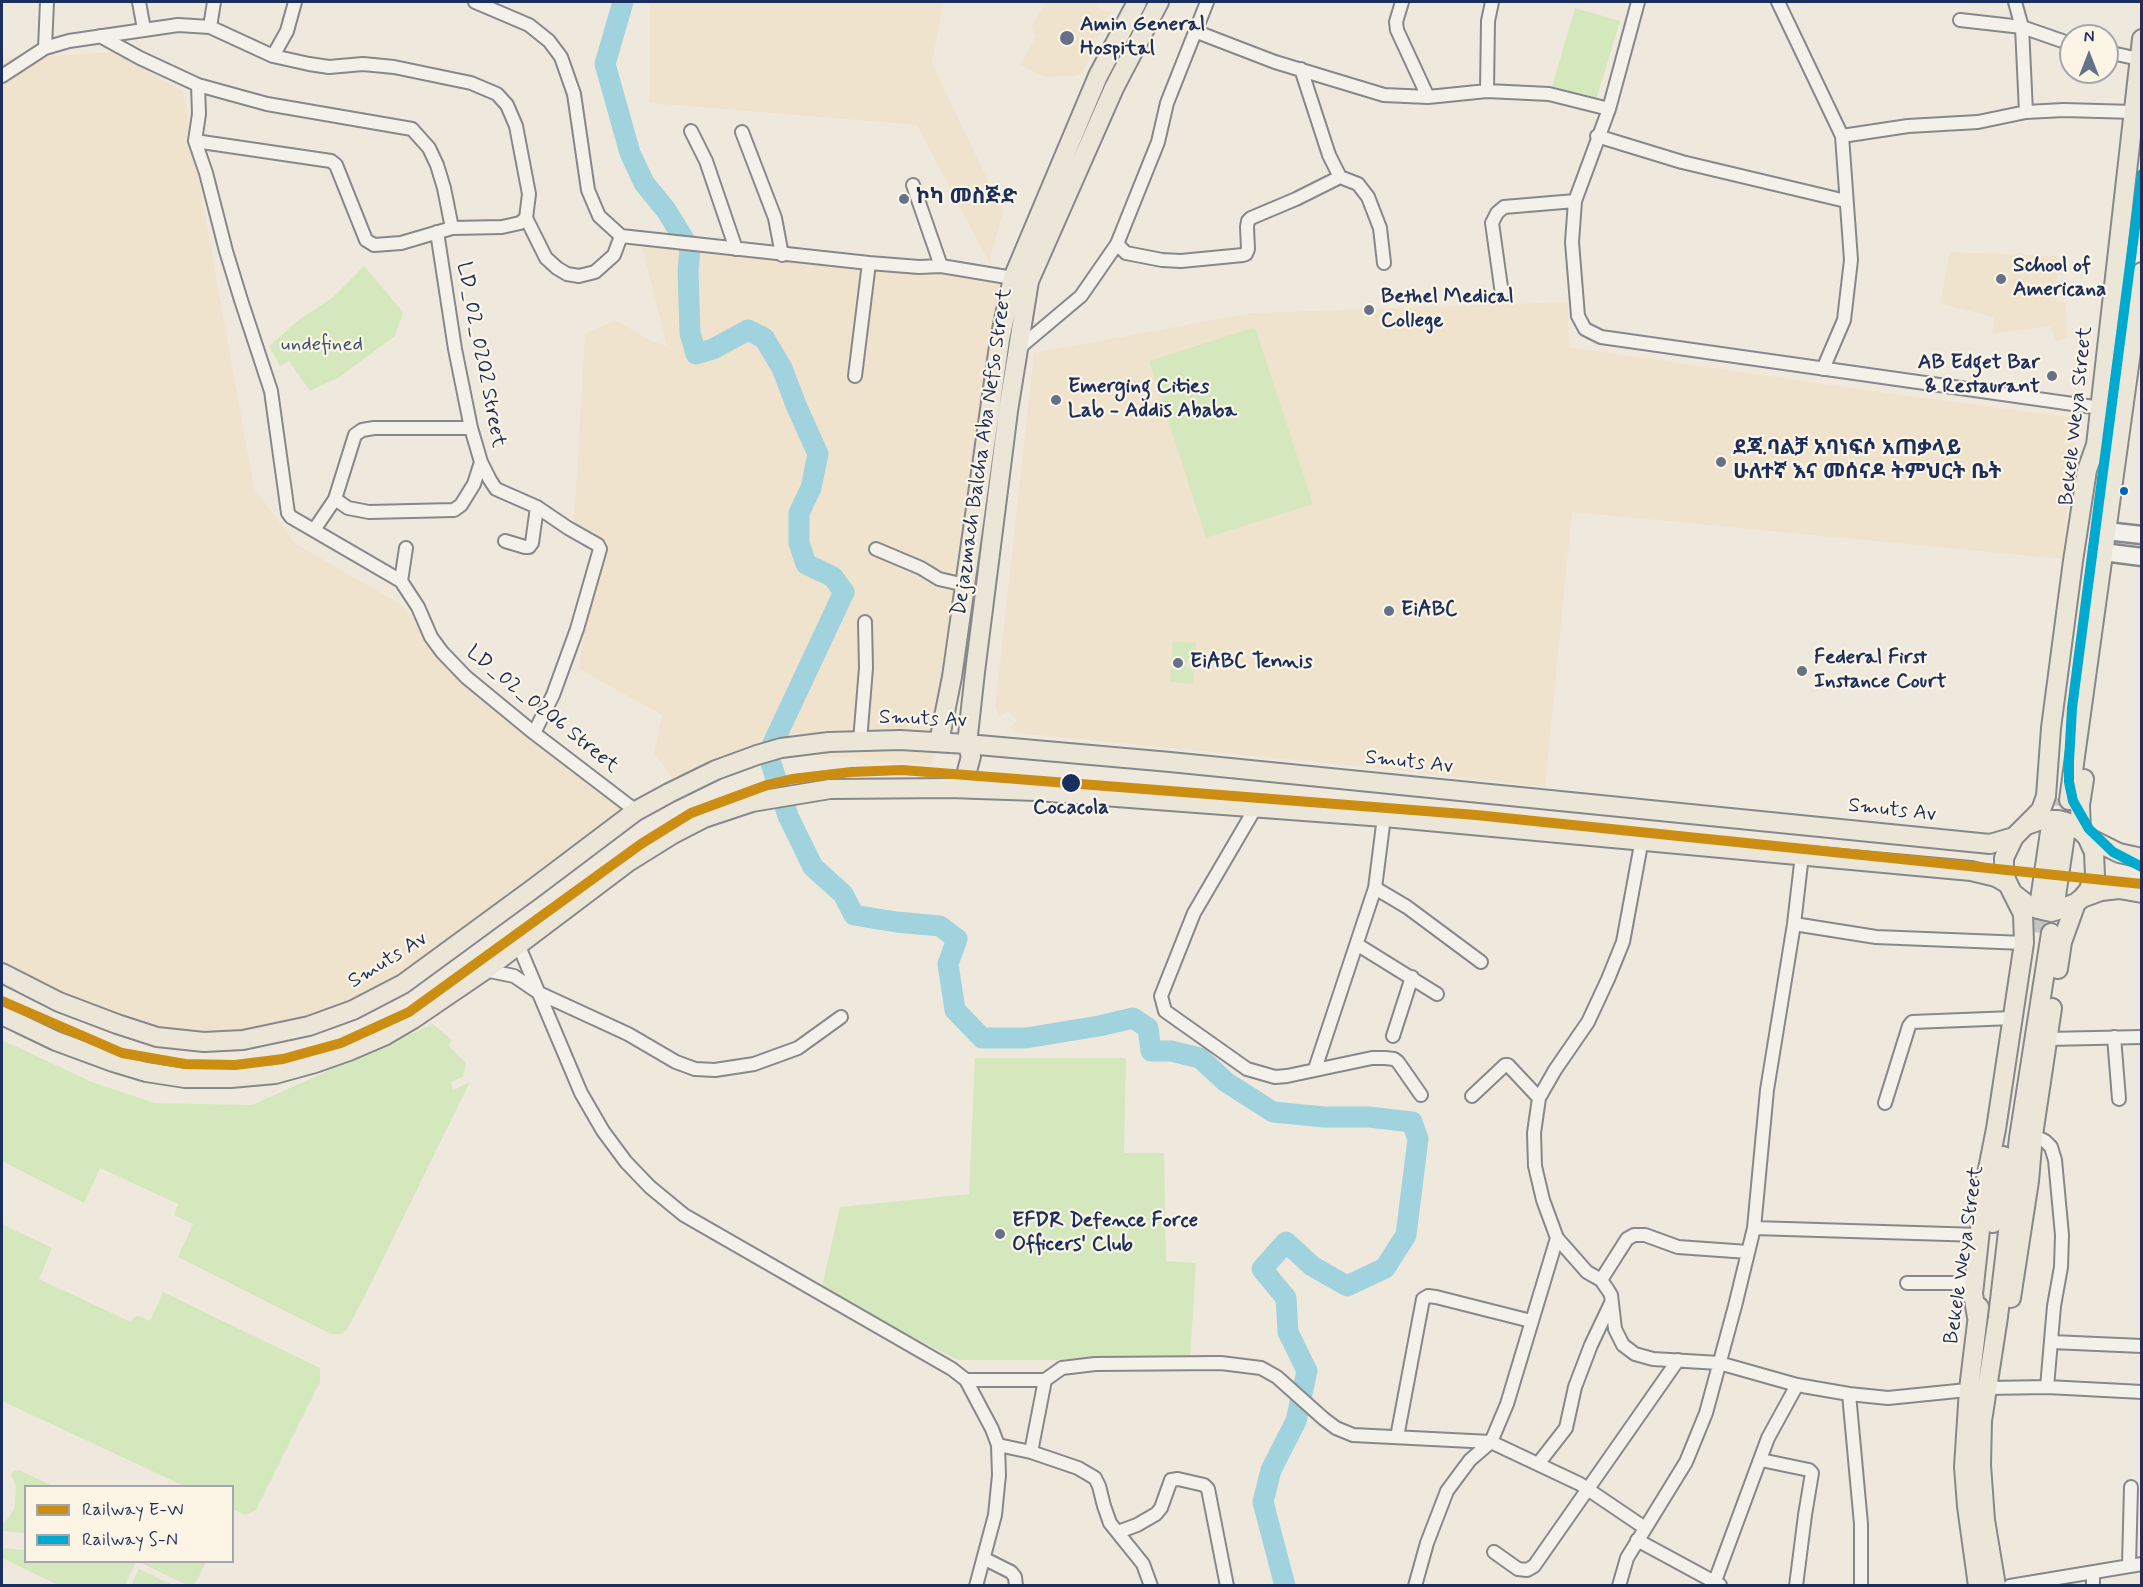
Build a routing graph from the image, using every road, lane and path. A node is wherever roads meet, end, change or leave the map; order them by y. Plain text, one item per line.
1 (47, 2) edge
2 (139, 2) edge
3 (214, 2) edge
4 (295, 2) edge
5 (475, 2) edge
6 (1137, 2) edge
7 (1159, 2) edge
8 (1208, 2) edge
9 (1402, 2) edge
10 (1492, 2) edge
11 (1638, 2) edge
12 (1778, 2) edge
13 (2014, 2) edge
14 (496, 5) edge
15 (1960, 20) dead end
16 (210, 27) junction
17 (2022, 27) junction
18 (144, 29) junction
19 (1197, 32) junction
20 (100, 36) junction
21 (2142, 39) edge
22 (2059, 41) edge
23 (45, 48) junction
24 (2119, 55) edge
25 (273, 56) junction
26 (2139, 59) junction
27 (1301, 69) junction
28 (2, 76) edge
29 (198, 85) junction
30 (1486, 91) junction
31 (1428, 97) junction
32 (1609, 109) junction
33 (2026, 112) junction
34 (2133, 112) junction
35 (691, 131) dead end
36 (742, 132) dead end
37 (1598, 136) junction
38 (1842, 136) junction
39 (195, 141) junction
40 (1340, 177) junction
41 (912, 185) dead end
42 (1575, 201) junction
43 (1846, 201) junction
44 (526, 218) junction
45 (452, 228) junction
46 (437, 232) junction
47 (621, 236) junction
48 (1117, 244) junction
49 (736, 249) junction
50 (782, 255) junction
51 (869, 263) junction
52 (1384, 263) dead end
53 (941, 266) junction
54 (2142, 272) edge
55 (1021, 280) junction
56 (1502, 294) dead end
57 (1018, 349) junction
58 (1823, 369) junction
59 (855, 376) dead end
60 (2101, 408) junction
61 (471, 428) junction
62 (2097, 442) junction
63 (482, 462) junction
64 (335, 498) junction
65 (537, 507) junction
66 (314, 530) junction
67 (2106, 531) junction
68 (2142, 536) edge
69 (505, 541) dead end
70 (406, 548) dead end
71 (876, 549) dead end
72 (2142, 557) edge
73 (2102, 560) junction
74 (400, 581) junction
75 (965, 585) junction
76 (865, 622) dead end
77 (534, 733) junction
78 (860, 741) junction
79 (939, 742) junction
80 (967, 744) junction
81 (959, 788) junction
82 (1256, 807) junction
83 (636, 811) junction
84 (1384, 817) junction
85 (2020, 831) junction
86 (2071, 834) junction
87 (1642, 839) junction
88 (1802, 855) junction
89 (2142, 858) edge
90 (1375, 888) junction
91 (2010, 888) junction
92 (2142, 893) edge
93 (2079, 901) junction
94 (2047, 902) tunnel mouth
95 (1794, 924) junction
96 (2036, 936) junction
97 (518, 944) junction
98 (1358, 945) junction
99 (1481, 962) dead end
100 (485, 970) junction
101 (2, 973) edge
102 (1412, 977) junction
103 (539, 993) junction
104 (1437, 994) dead end
105 (2, 1015) edge
106 (841, 1017) dead end
107 (2013, 1018) junction
108 (1393, 1035) dead end
109 (2114, 1037) junction
110 (2142, 1037) edge
111 (2047, 1039) junction
112 (1315, 1069) junction
113 (1421, 1095) dead end
114 (1472, 1096) dead end
115 (1539, 1098) junction
116 (2119, 1099) dead end
117 (1885, 1103) dead end
118 (2033, 1135) junction
119 (1754, 1228) junction
120 (1980, 1235) junction
121 (1557, 1238) junction
122 (1748, 1252) junction
123 (1601, 1280) junction
124 (1907, 1283) dead end
125 (1974, 1283) junction
126 (1612, 1302) junction
127 (1977, 1317) junction
128 (1998, 1317) junction
129 (1531, 1321) junction
130 (2052, 1342) junction
131 (2142, 1346) edge
132 (1678, 1360) junction
133 (1719, 1363) junction
134 (966, 1380) junction
135 (1045, 1380) junction
136 (1797, 1385) junction
137 (2047, 1387) junction
138 (1978, 1388) junction
139 (2142, 1392) edge
140 (1849, 1394) junction
141 (1397, 1437) junction
142 (1491, 1442) junction
143 (998, 1445) junction
144 (1030, 1452) junction
145 (1761, 1460) junction
146 (1538, 1464) junction
147 (2131, 1487) dead end
148 (1588, 1489) junction
149 (1645, 1528) junction
150 (1118, 1532) junction
151 (1637, 1540) junction
152 (1494, 1551) dead end
153 (985, 1559) junction
154 (2135, 1564) edge
155 (2093, 1579) edge
156 (1718, 1583) edge
157 (976, 1586) edge
158 (1016, 1586) edge
159 (1151, 1586) edge
160 (1227, 1586) edge
161 (1415, 1586) edge
162 (1619, 1586) edge
163 (1796, 1586) edge
164 (1861, 1586) edge
165 (1978, 1586) edge
166 (1996, 1586) edge
167 (2010, 1586) edge

1 - 23 street
2 - 18 street
3 - 16 street
4 - 25 street
5 - 14 street
6 - 55 main road, Dejazmach Balcha Aba Nefso Street
7 - 55 main road, Dejazmach Balcha Aba Nefso Street
8 - 19 street
9 - 31 street
10 - 30 street
11 - 32 street
12 - 38 street
13 - 17 street
14 - 47 street
15 - 17 street
16 - 18 street
16 - 25 street
17 - 22 street
17 - 33 street
18 - 20 street
19 - 27 street
19 - 48 street
20 - 23 street
20 - 29 street
21 - 26 main road, Bekele Weya Street
23 - 28 street
24 - 26 street
25 - 44 street
26 - 34 main road, Bekele Weya Street
27 - 31 street
27 - 40 street
29 - 39 street
29 - 45 street
30 - 31 street
30 - 32 street
32 - 37 street
33 - 34 street
33 - 38 street
34 - 60 main road, Bekele Weya Street
35 - 49 street
36 - 50 street
37 - 42 street
37 - 43 street
38 - 43 street
39 - 46 street
39 - 66 street, LD_02_0206 Street
40 - 48 street
40 - 52 street
41 - 53 street
42 - 56 street
42 - 58 street
43 - 58 street
44 - 45 street
44 - 47 street
45 - 46 street
46 - 61 street, LD_02_0202 Street
47 - 49 street
48 - 57 street
49 - 50 street
50 - 51 street
51 - 53 street
51 - 59 street
53 - 55 street
54 - 67 main road, Bekele Weya Street
55 - 57 main road, Dejazmach Balcha Aba Nefso Street
55 - 75 main road, Dejazmach Balcha Aba Nefso Street
57 - 80 main road, Dejazmach Balcha Aba Nefso Street
58 - 60 street
60 - 62 main road, Bekele Weya Street
61 - 63 street, LD_02_0202 Street
61 - 64 street
62 - 73 main road, Bekele Weya Street
62 - 85 main road
63 - 64 street
63 - 65 street, LD_02_0202 Street
64 - 66 street
65 - 69 street
65 - 77 street, LD_02_0202 Street
66 - 74 street, LD_02_0206 Street
67 - 68 street
67 - 73 main road, Bekele Weya Street
70 - 74 street
71 - 75 street
72 - 73 street
73 - 86 main road
74 - 77 street, LD_02_0206 Street
75 - 79 main road, Dejazmach Balcha Aba Nefso Street
76 - 78 street
77 - 83 street, LD_02_0206 Street
78 - 79 main road, Smuts Av
78 - 83 main road, Smuts Av
79 - 80 main road, Smuts Av
80 - 81 main road, Dejazmach Balcha Aba Nefso Street
80 - 85 main road, Smuts Av
81 - 82 main road
81 - 97 main road
82 - 84 main road
82 - 112 street
83 - 101 main road, Smuts Av
84 - 87 main road
84 - 90 street
85 - 86 main road
85 - 91 main road
86 - 89 main road
86 - 93 main road
86 - 94 main road
87 - 88 main road
87 - 115 street
88 - 91 main road
88 - 95 street
90 - 98 street
90 - 99 street
91 - 93 main road
91 - 96 main road
92 - 93 main road
93 - 111 main road
95 - 96 street
95 - 119 street
96 - 107 main road
96 - 127 main road, Bekele Weya Street
96 - 128 main road
97 - 100 main road
97 - 103 street
98 - 102 street
98 - 112 street
100 - 103 street
100 - 105 main road
102 - 104 street
102 - 108 street
103 - 106 street
103 - 134 street
107 - 117 street
107 - 120 main road
109 - 110 street
109 - 111 street
109 - 116 street
111 - 118 main road
112 - 113 street
114 - 115 street
115 - 121 street
118 - 128 main road
118 - 130 street
119 - 120 street
119 - 122 street
120 - 125 main road
121 - 123 street
121 - 129 street
122 - 123 street
122 - 133 street
123 - 126 street
124 - 125 street
125 - 127 main road
126 - 132 street
126 - 146 street
127 - 138 main road, Bekele Weya Street
128 - 138 main road
129 - 141 street
129 - 142 street
130 - 131 street
130 - 137 street
132 - 133 street
132 - 148 street
133 - 136 street
133 - 149 street
134 - 135 street
134 - 143 street
135 - 141 street
135 - 144 street
136 - 140 street
136 - 145 street
137 - 138 street
137 - 139 street
138 - 140 street
138 - 165 main road, Bekele Weya Street
138 - 166 main road
140 - 164 street
141 - 142 street
142 - 146 street
142 - 161 street
143 - 144 street
143 - 153 street
144 - 150 street
145 - 156 street
145 - 163 street
146 - 148 street
147 - 154 street
148 - 149 street
148 - 152 street
149 - 151 street
150 - 159 street
150 - 160 street
151 - 156 street
151 - 162 street
153 - 157 street
153 - 158 street
154 - 155 street
155 - 167 street

